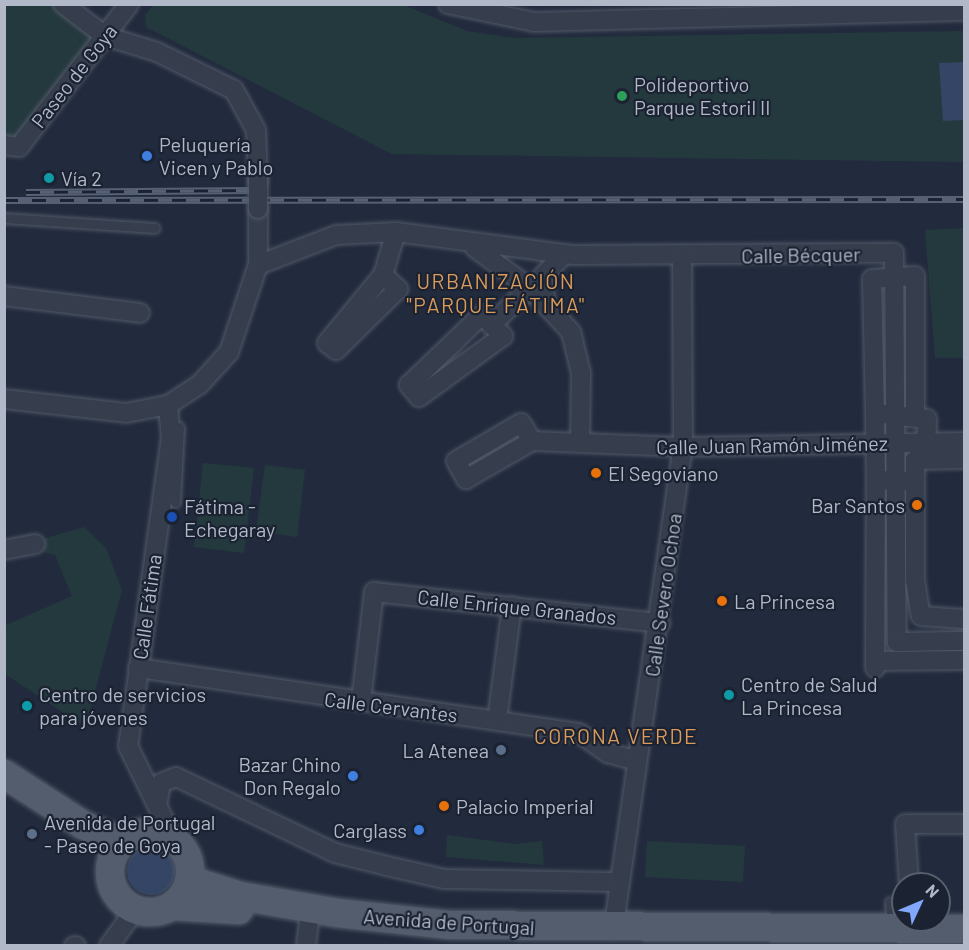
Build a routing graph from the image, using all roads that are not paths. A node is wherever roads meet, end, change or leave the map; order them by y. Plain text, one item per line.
1 (63, 4) edge
2 (129, 4) edge
3 (448, 4) edge
4 (964, 11) edge
5 (618, 12) edge
6 (105, 36) junction
7 (12, 146) edge
8 (4, 218) edge
9 (156, 228) dead end
10 (396, 232) junction
11 (471, 245) junction
12 (564, 254) junction
13 (682, 256) junction
14 (258, 266) junction
15 (383, 275) dead end
16 (895, 277) junction
17 (530, 288) junction
18 (4, 296) edge
19 (546, 304) junction
20 (140, 313) dead end
21 (492, 325) junction
22 (4, 399) edge
23 (170, 412) junction
24 (875, 413) junction
25 (897, 414) junction
26 (915, 414) junction
27 (532, 441) dead end
28 (964, 442) edge
29 (580, 443) junction
30 (875, 444) junction
31 (897, 444) junction
32 (683, 447) junction
33 (926, 451) junction
34 (964, 459) edge
35 (876, 480) junction
36 (897, 480) junction
37 (915, 481) junction
38 (175, 502) dead end
39 (35, 544) dead end
40 (4, 550) edge
41 (512, 606) junction
42 (961, 619) edge
43 (660, 623) junction
44 (962, 641) edge
45 (962, 660) edge
46 (138, 668) junction
47 (361, 701) junction
48 (497, 721) junction
49 (637, 761) junction
50 (4, 774) edge
51 (4, 792) edge
52 (158, 801) junction
53 (964, 824) edge
54 (173, 838) junction
55 (117, 850) junction
56 (909, 872) edge
57 (190, 880) junction
58 (619, 882) junction
59 (172, 906) junction
60 (135, 910) junction
61 (964, 929) edge
62 (613, 931) junction
63 (306, 940) edge
64 (109, 945) edge
65 (587, 945) edge
66 (852, 945) edge
67 (964, 945) edge

1 - 6 street
2 - 6 street, Paseo de Goya
3 - 5 street
4 - 5 street
6 - 7 street, Paseo de Goya
6 - 14 street, bridge
8 - 9 lane
10 - 11 street, Calle Bécquer
10 - 14 street, Calle Bécquer
10 - 15 street
11 - 12 street, Calle Bécquer
11 - 17 street
12 - 13 street, Calle Bécquer
12 - 19 street
13 - 16 street, Calle Bécquer
13 - 32 street, Calle Severo Ochoa
14 - 23 street
16 - 24 street
16 - 25 street, Calle Bécquer
16 - 26 street
17 - 19 street
17 - 21 street
18 - 20 street
19 - 29 street
21 - 21 street
22 - 23 street
23 - 38 lane
23 - 46 street, Calle Fátima
24 - 25 street
24 - 30 street
25 - 26 street
25 - 31 street, Calle Bécquer
26 - 33 street
27 - 29 street
28 - 33 street, Calle Juan Ramón Jiménez
29 - 32 street, Calle Juan Ramón Jiménez
30 - 31 street, Calle Juan Ramón Jiménez
30 - 32 street, Calle Juan Ramón Jiménez
30 - 35 street
31 - 33 street, Calle Juan Ramón Jiménez
31 - 36 street, Calle Bécquer
32 - 43 street, Calle Severo Ochoa
33 - 34 street
33 - 37 street
35 - 36 street
35 - 45 street
36 - 37 street
36 - 44 street, Calle Bécquer
37 - 42 street
39 - 40 street
41 - 43 street, Calle Enrique Granados
41 - 47 street, Calle Enrique Granados
41 - 48 street
42 - 44 street
43 - 49 street, Calle Severo Ochoa
44 - 45 street
46 - 47 street, Calle Cervantes
46 - 52 street, Calle Fátima
47 - 48 street, Calle Cervantes
48 - 49 street, Calle Cervantes
49 - 58 street, Calle Severo Ochoa
50 - 55 main road
51 - 55 main road
52 - 54 street, Calle Fátima
52 - 58 street
53 - 56 street
54 - 55 main road
54 - 57 main road
55 - 60 main road
57 - 59 main road
57 - 62 main road, Avenida de Portugal
58 - 62 street, Calle Severo Ochoa
59 - 60 main road
59 - 63 main road, Avenida de Portugal
60 - 64 street
61 - 62 main road, Avenida de Portugal
63 - 65 main road, Avenida de Portugal
66 - 67 main road

